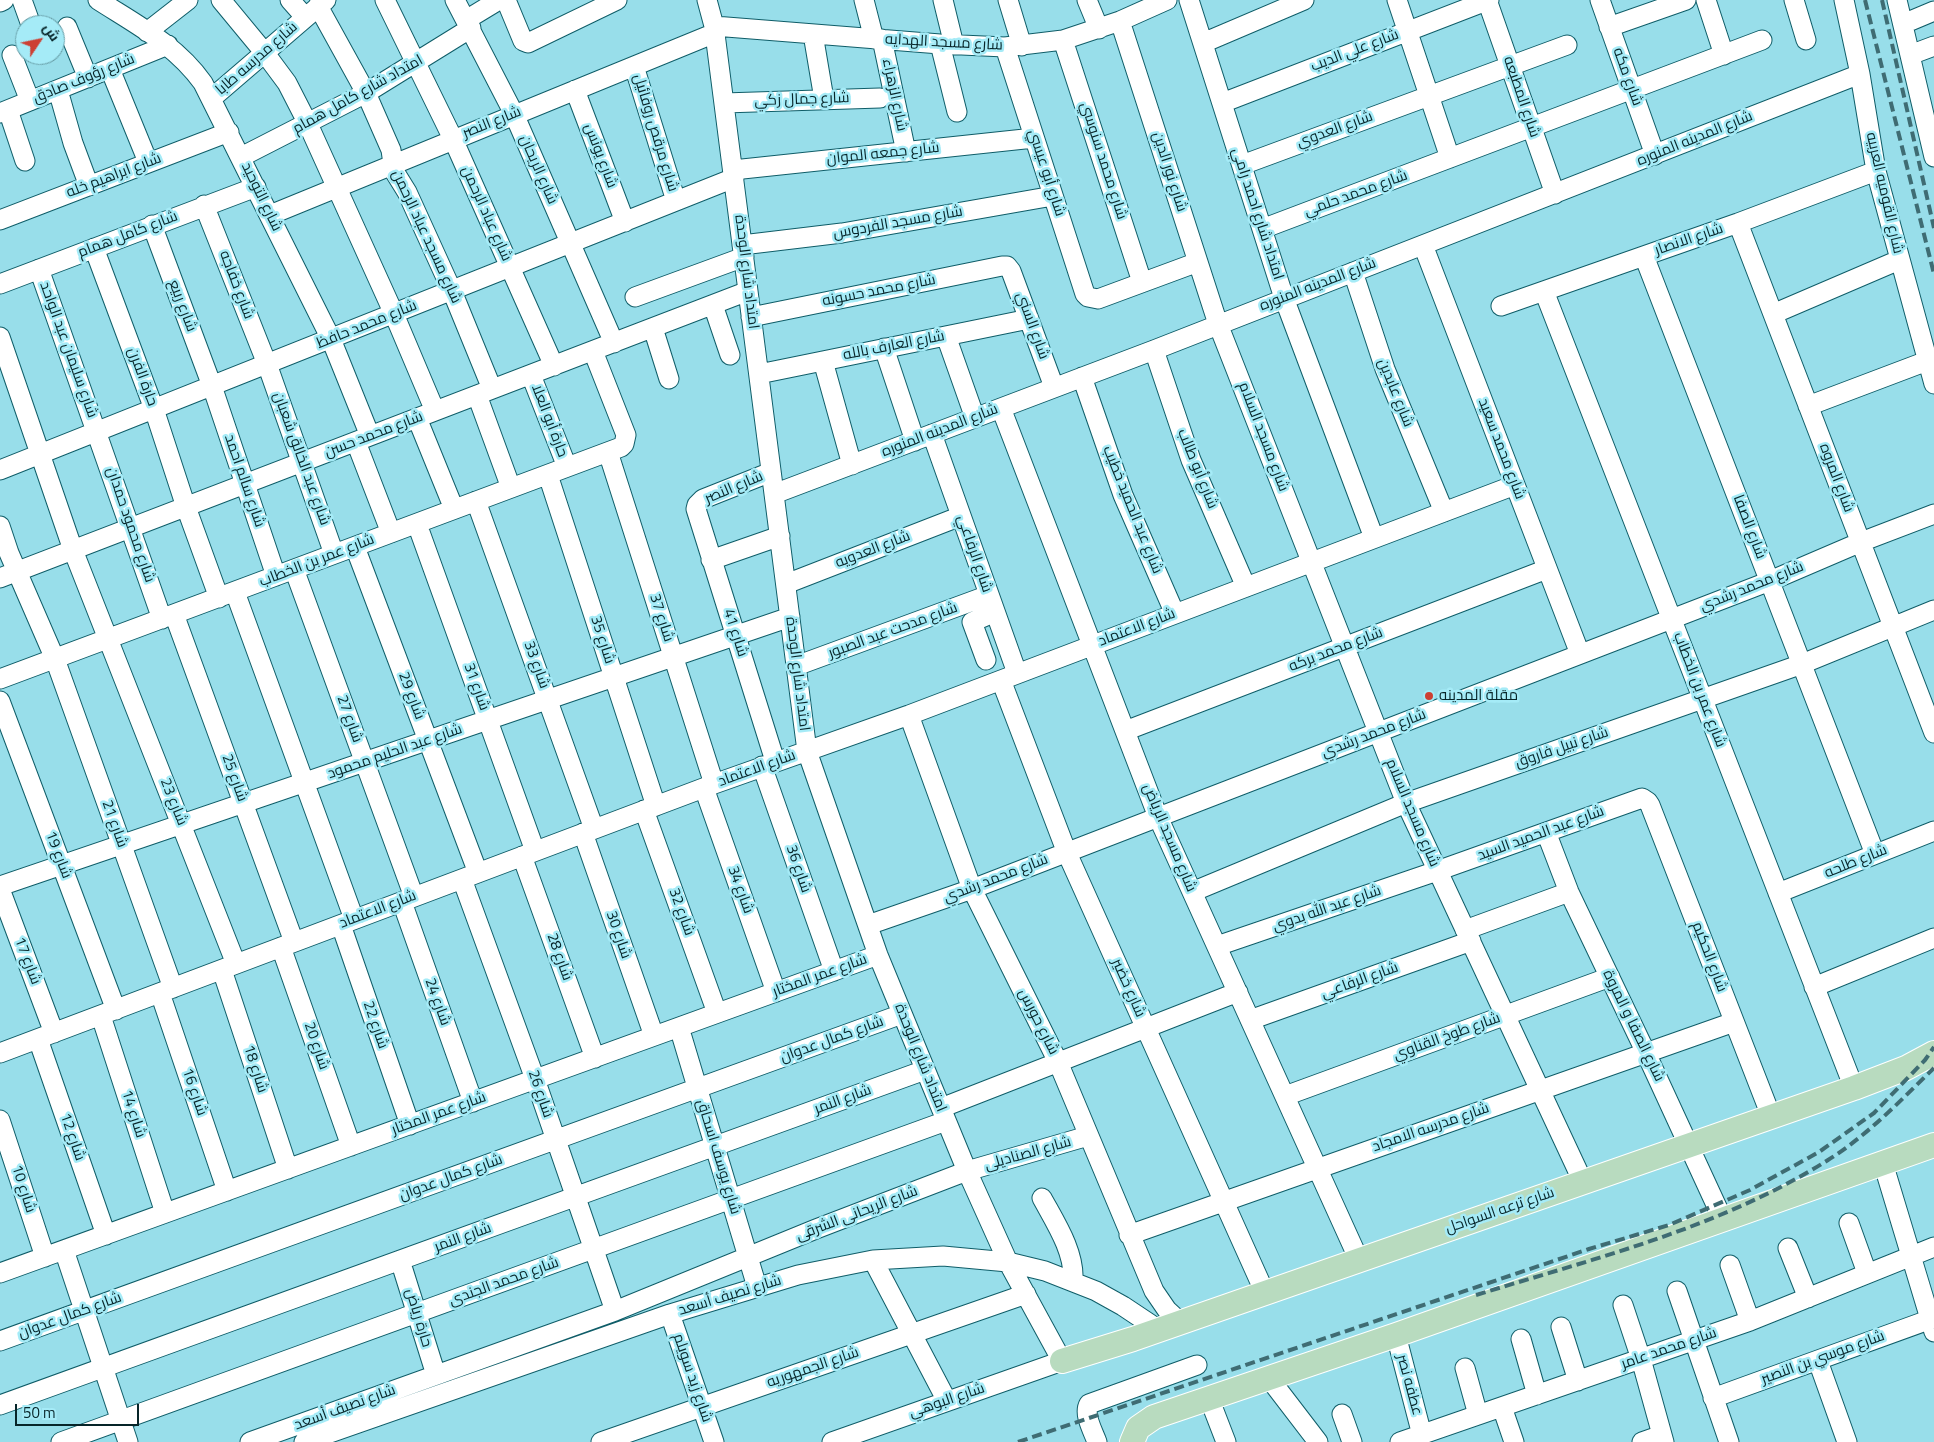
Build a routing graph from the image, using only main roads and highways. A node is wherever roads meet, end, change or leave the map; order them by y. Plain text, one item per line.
1 (1934, 1053) edge
2 (1934, 1145) edge
3 (1062, 1361) road end
4 (1132, 1442) edge

1 - 3 main road, شارع ترعه السواحل
2 - 4 main road

